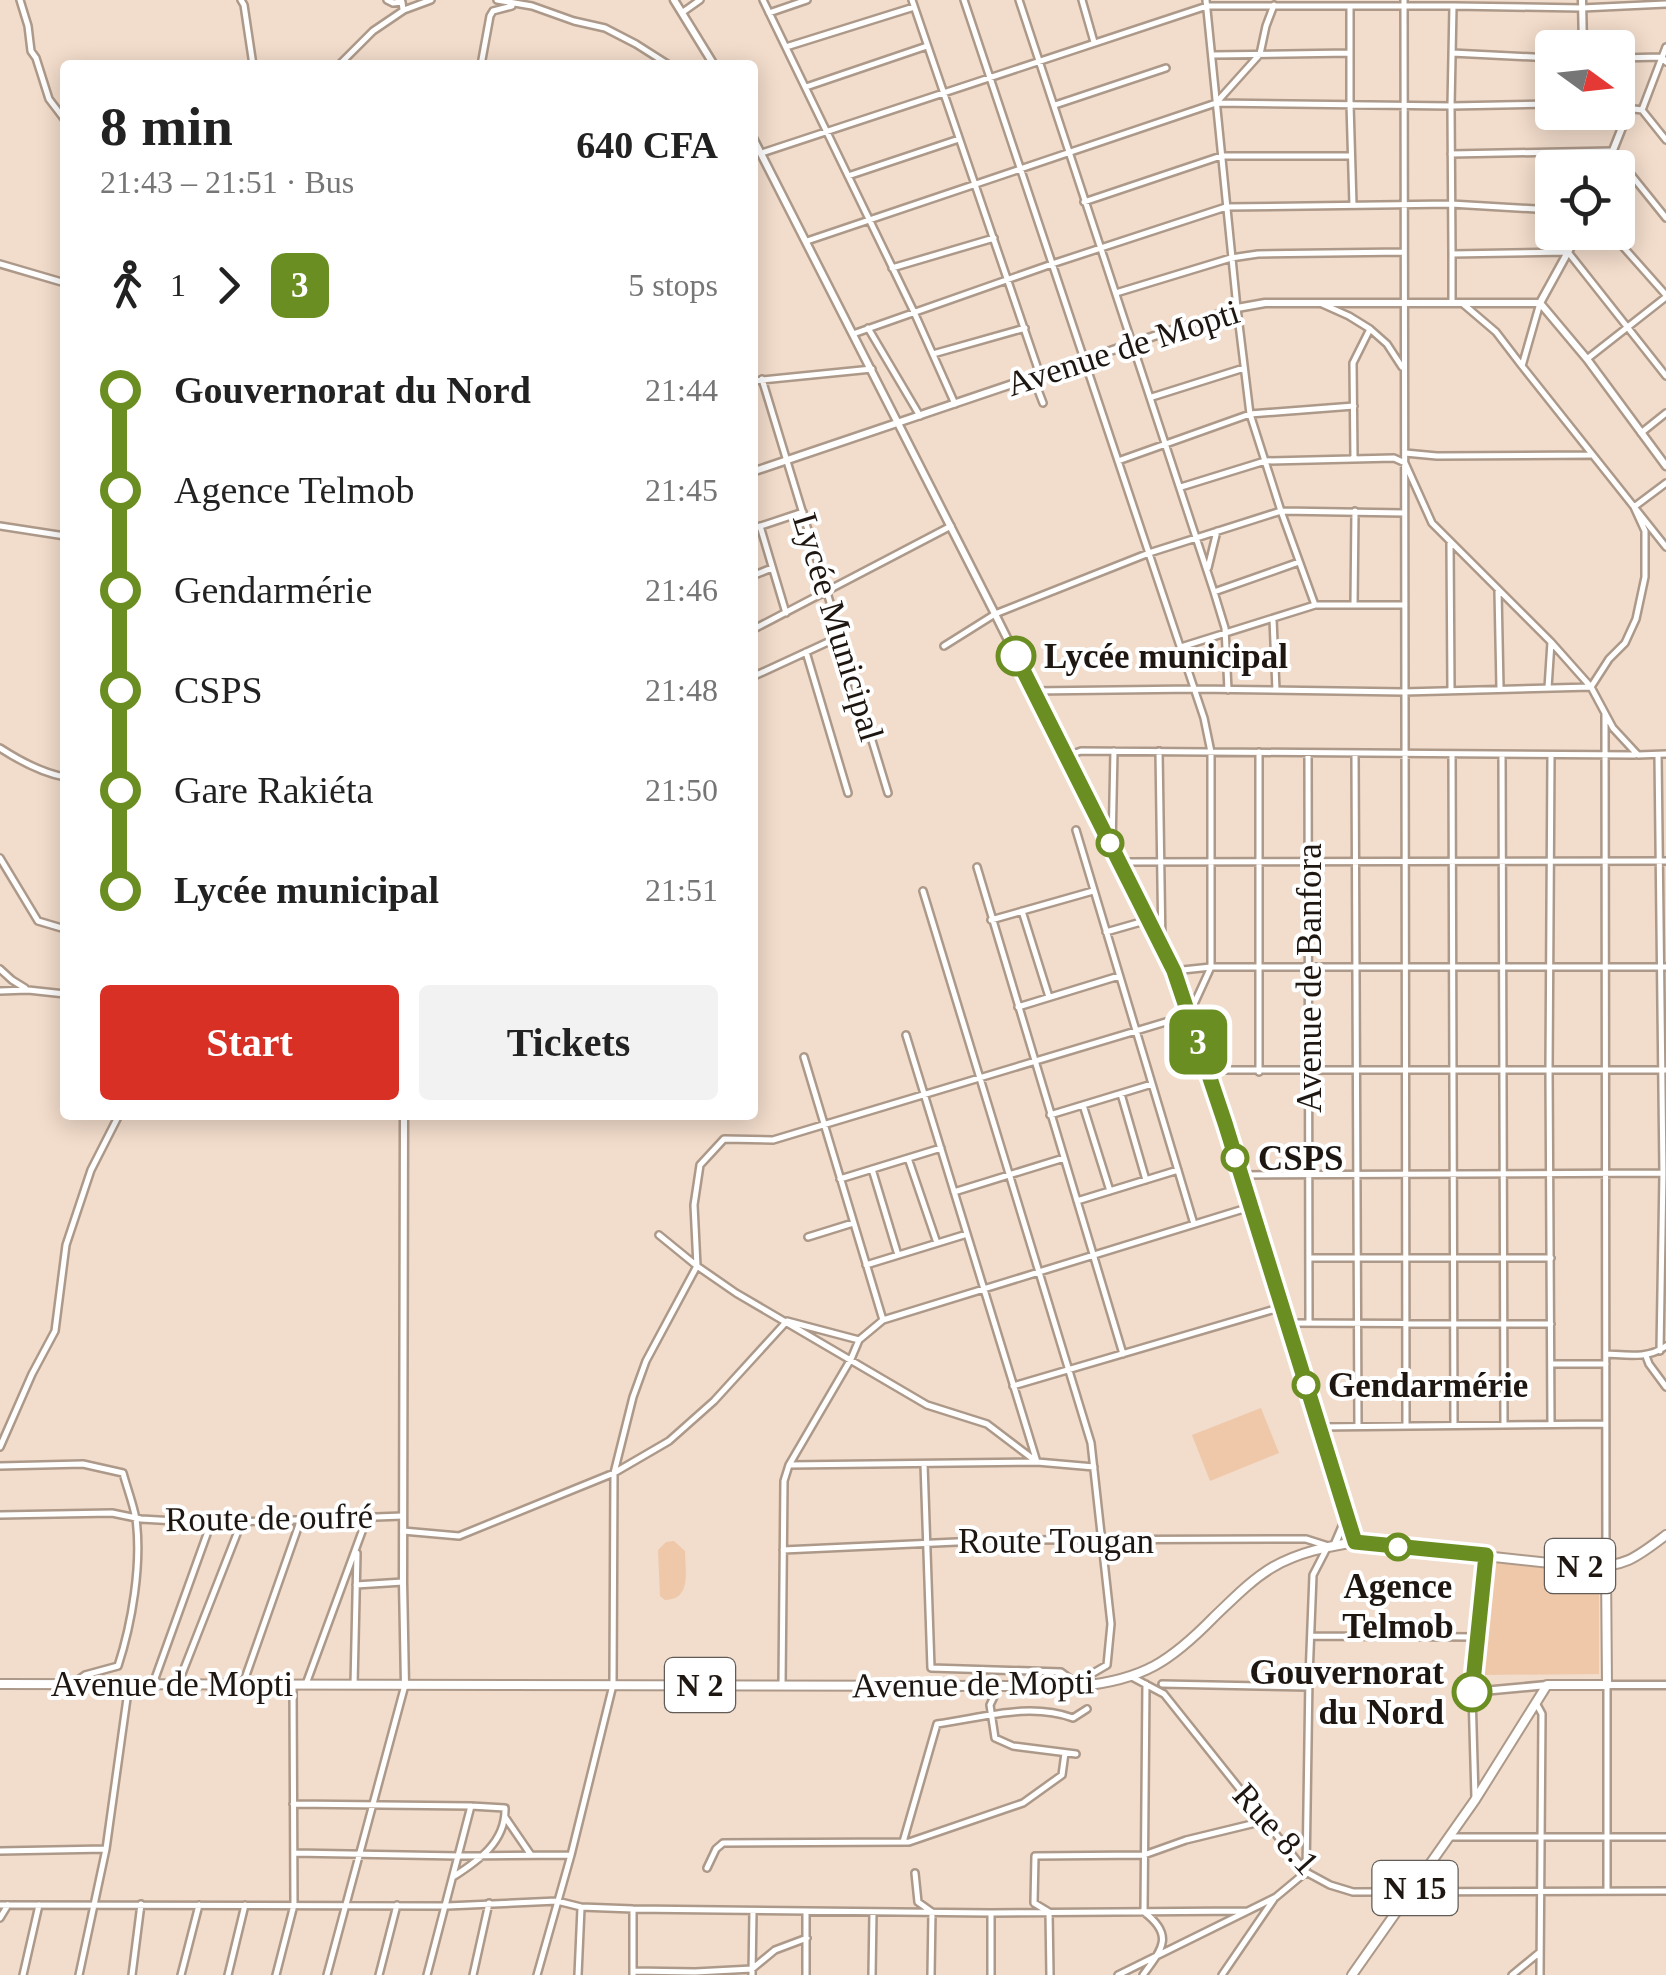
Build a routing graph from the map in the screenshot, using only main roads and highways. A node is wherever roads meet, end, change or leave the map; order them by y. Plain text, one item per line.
1 (674, 0) edge
2 (1582, 4) edge
3 (686, 6) edge
4 (1583, 30) edge
5 (712, 60) edge
6 (758, 146) edge
7 (1569, 250) edge
8 (1540, 303) junction
9 (900, 424) junction
10 (1666, 466) edge
11 (758, 470) edge
12 (404, 1120) edge
13 (1346, 1517) junction
14 (1666, 1535) edge
15 (1355, 1542) junction
16 (1331, 1546) junction
17 (1486, 1555) junction
18 (1606, 1567) junction
19 (0, 1684) edge
20 (405, 1685) junction
21 (1547, 1685) junction
22 (1606, 1685) junction
23 (1666, 1685) edge
24 (1352, 1975) edge

1 - 3 main road
2 - 4 main road
3 - 5 main road
6 - 9 main road
7 - 8 main road
8 - 9 main road, Avenue de Mopti
8 - 10 main road
9 - 11 main road, Avenue de Mopti
9 - 13 main road
12 - 20 main road
13 - 15 main road
13 - 16 main road
14 - 18 main road, Avenue de Mopti / N 2
15 - 16 main road, Avenue de Mopti / N 2
15 - 17 main road, Avenue de Mopti / N 2
16 - 20 main road, Avenue de Mopti / N 2
17 - 18 main road, Avenue de Mopti / N 2
17 - 21 main road
18 - 22 main road
19 - 20 main road, Avenue de Mopti / N 2
21 - 22 main road
21 - 24 main road, N 15
22 - 23 main road

